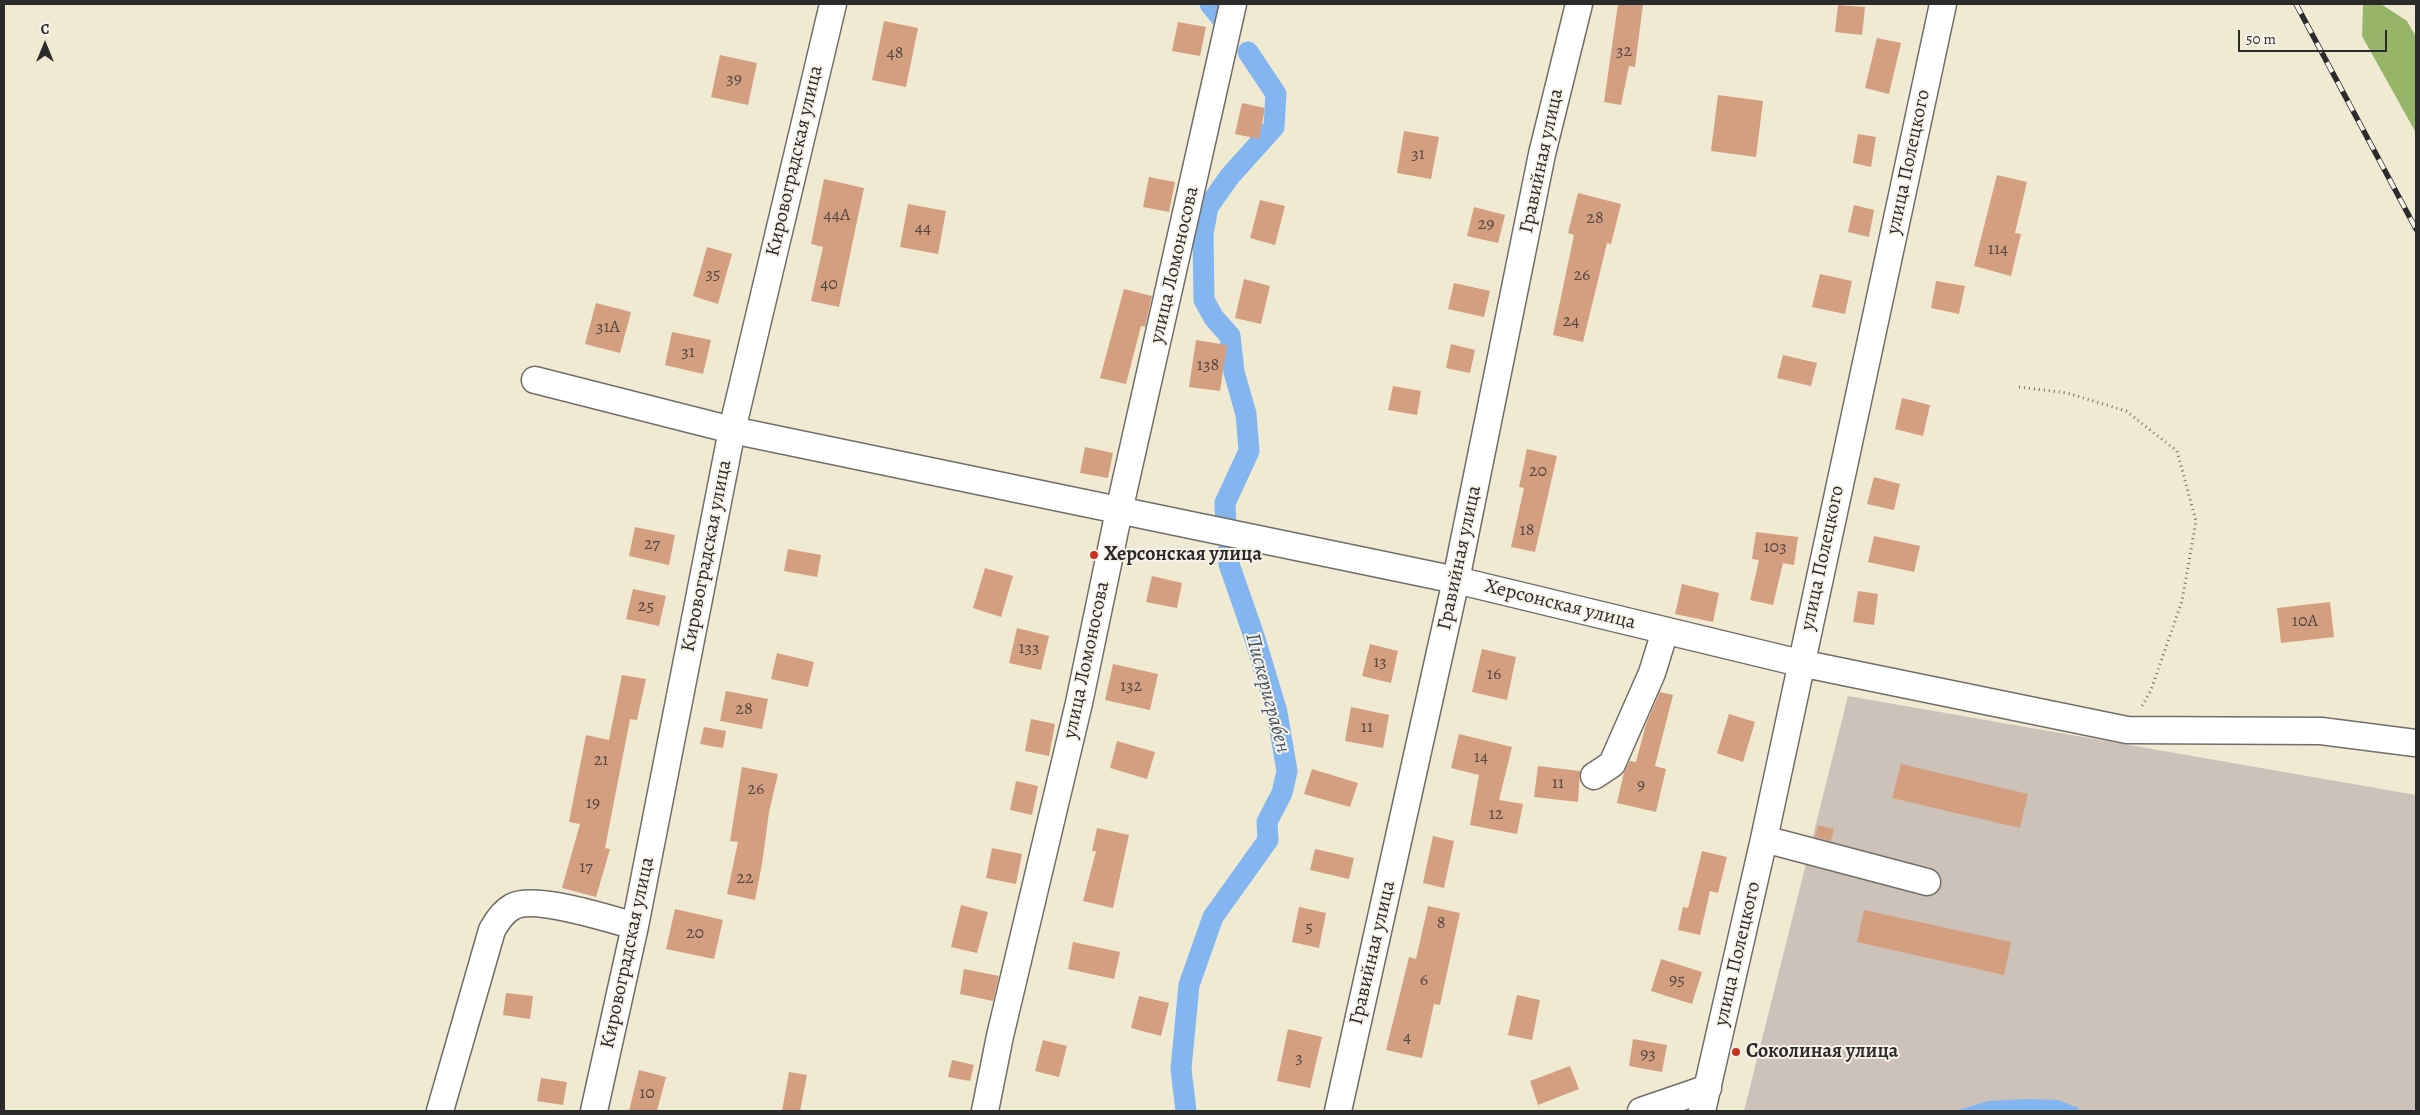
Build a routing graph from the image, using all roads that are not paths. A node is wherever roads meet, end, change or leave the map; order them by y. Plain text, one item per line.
1 (832, 4) edge
2 (1233, 4) edge
3 (1579, 4) edge
4 (1943, 4) edge
5 (535, 380) dead end
6 (732, 430) junction
7 (1119, 511) junction
8 (1456, 580) junction
9 (1665, 630) junction
10 (1800, 662) junction
11 (2416, 743) edge
12 (1594, 776) dead end
13 (1764, 839) junction
14 (1927, 882) dead end
15 (635, 926) junction
16 (1705, 1100) edge
17 (440, 1111) edge
18 (594, 1111) edge
19 (985, 1111) edge
20 (1338, 1111) edge
21 (1641, 1111) edge

1 - 6 street, Кировоградская улица
2 - 7 street, улица Ломоносова
3 - 8 street, Гравийная улица
4 - 10 street, улица Полецкого
5 - 6 street, Херсонская улица
6 - 7 street, Херсонская улица
6 - 15 street, Кировоградская улица
7 - 8 street, Херсонская улица
7 - 19 street, улица Ломоносова
8 - 9 street, Херсонская улица
8 - 20 street, Гравийная улица
9 - 10 street, Херсонская улица
9 - 12 street
10 - 11 street, Херсонская улица
10 - 13 street, улица Полецкого
13 - 14 street
13 - 16 street, улица Полецкого
15 - 17 street
15 - 18 street, Кировоградская улица
16 - 21 street

